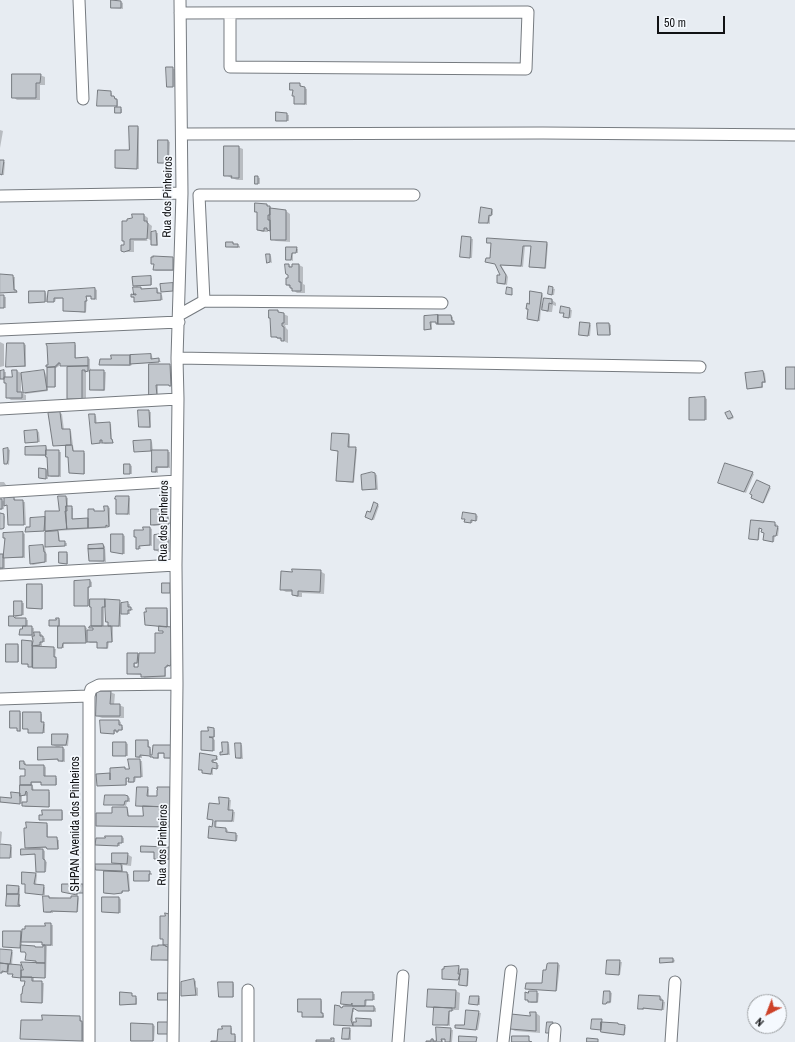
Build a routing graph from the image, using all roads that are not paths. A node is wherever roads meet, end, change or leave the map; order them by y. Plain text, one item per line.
1 (79, 0) edge
2 (180, 0) edge
3 (230, 13) junction
4 (180, 14) junction
5 (83, 99) dead end
6 (182, 134) junction
7 (795, 135) edge
8 (182, 193) junction
9 (414, 195) dead end
10 (0, 196) edge
11 (204, 301) junction
12 (442, 303) dead end
13 (179, 319) junction
14 (0, 330) edge
15 (176, 358) junction
16 (700, 368) dead end
17 (178, 399) junction
18 (0, 409) edge
19 (177, 481) junction
20 (0, 492) edge
21 (176, 566) junction
22 (0, 576) edge
23 (177, 684) junction
24 (89, 696) junction
25 (0, 699) edge
26 (511, 971) dead end
27 (403, 976) dead end
28 (675, 982) dead end
29 (248, 990) dead end
30 (555, 1029) dead end
31 (89, 1042) edge
32 (173, 1042) edge
33 (248, 1042) edge
34 (398, 1042) edge
35 (503, 1042) edge
36 (554, 1042) edge
37 (671, 1042) edge

1 - 5 street
2 - 4 street, Rua dos Pinheiros
3 - 3 street
3 - 4 street
4 - 6 street, Rua dos Pinheiros
6 - 7 street
6 - 8 street, Rua dos Pinheiros
8 - 10 street
8 - 13 street, Rua dos Pinheiros
9 - 11 street
11 - 12 street
11 - 13 street
13 - 14 street
13 - 15 street, Rua dos Pinheiros
15 - 16 street
15 - 17 street, Rua dos Pinheiros
17 - 18 street
17 - 19 street, Rua dos Pinheiros
19 - 20 street
19 - 21 street, Rua dos Pinheiros
21 - 22 street
21 - 23 street, Rua dos Pinheiros
23 - 24 street
23 - 32 street, Rua dos Pinheiros
24 - 25 street
24 - 31 street, SHPAN Avenida dos Pinheiros
26 - 35 street
27 - 34 street
28 - 37 street
29 - 33 street
30 - 36 street

